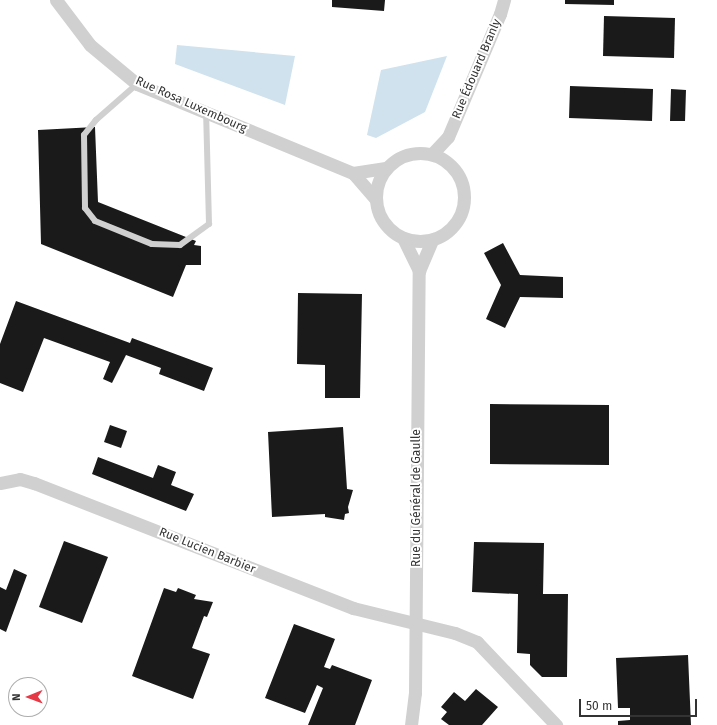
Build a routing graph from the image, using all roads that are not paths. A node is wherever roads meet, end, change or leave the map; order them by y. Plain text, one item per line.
1 (56, 0) edge
2 (504, 0) edge
3 (137, 84) junction
4 (206, 113) junction
5 (448, 137) junction
6 (432, 154) junction
7 (446, 161) junction
8 (386, 168) junction
9 (353, 173) junction
10 (375, 198) junction
11 (403, 238) junction
12 (432, 240) junction
13 (419, 271) junction
14 (0, 483) edge
15 (416, 624) junction
16 (411, 725) edge
17 (556, 725) edge

1 - 3 street, Rue Rosa Luxembourg
2 - 5 street, Rue Édouard Branly
3 - 4 street, Rue Rosa Luxembourg
3 - 4 lane
4 - 9 street, Rue Rosa Luxembourg
5 - 6 street, Rue Édouard Branly
5 - 7 street, Rue Édouard Branly
6 - 7 street
6 - 8 street
7 - 12 street
8 - 9 street
8 - 10 street
9 - 10 street, Rue Rosa Luxembourg
10 - 11 street
11 - 12 street
11 - 13 street, Rue du Général de Gaulle
12 - 13 street, Rue du Général de Gaulle
13 - 15 street, Rue du Général de Gaulle
14 - 15 street, Rue Lucien Barbier
15 - 16 street, Rue du Général de Gaulle
15 - 17 street, Rue Lucien Barbier

